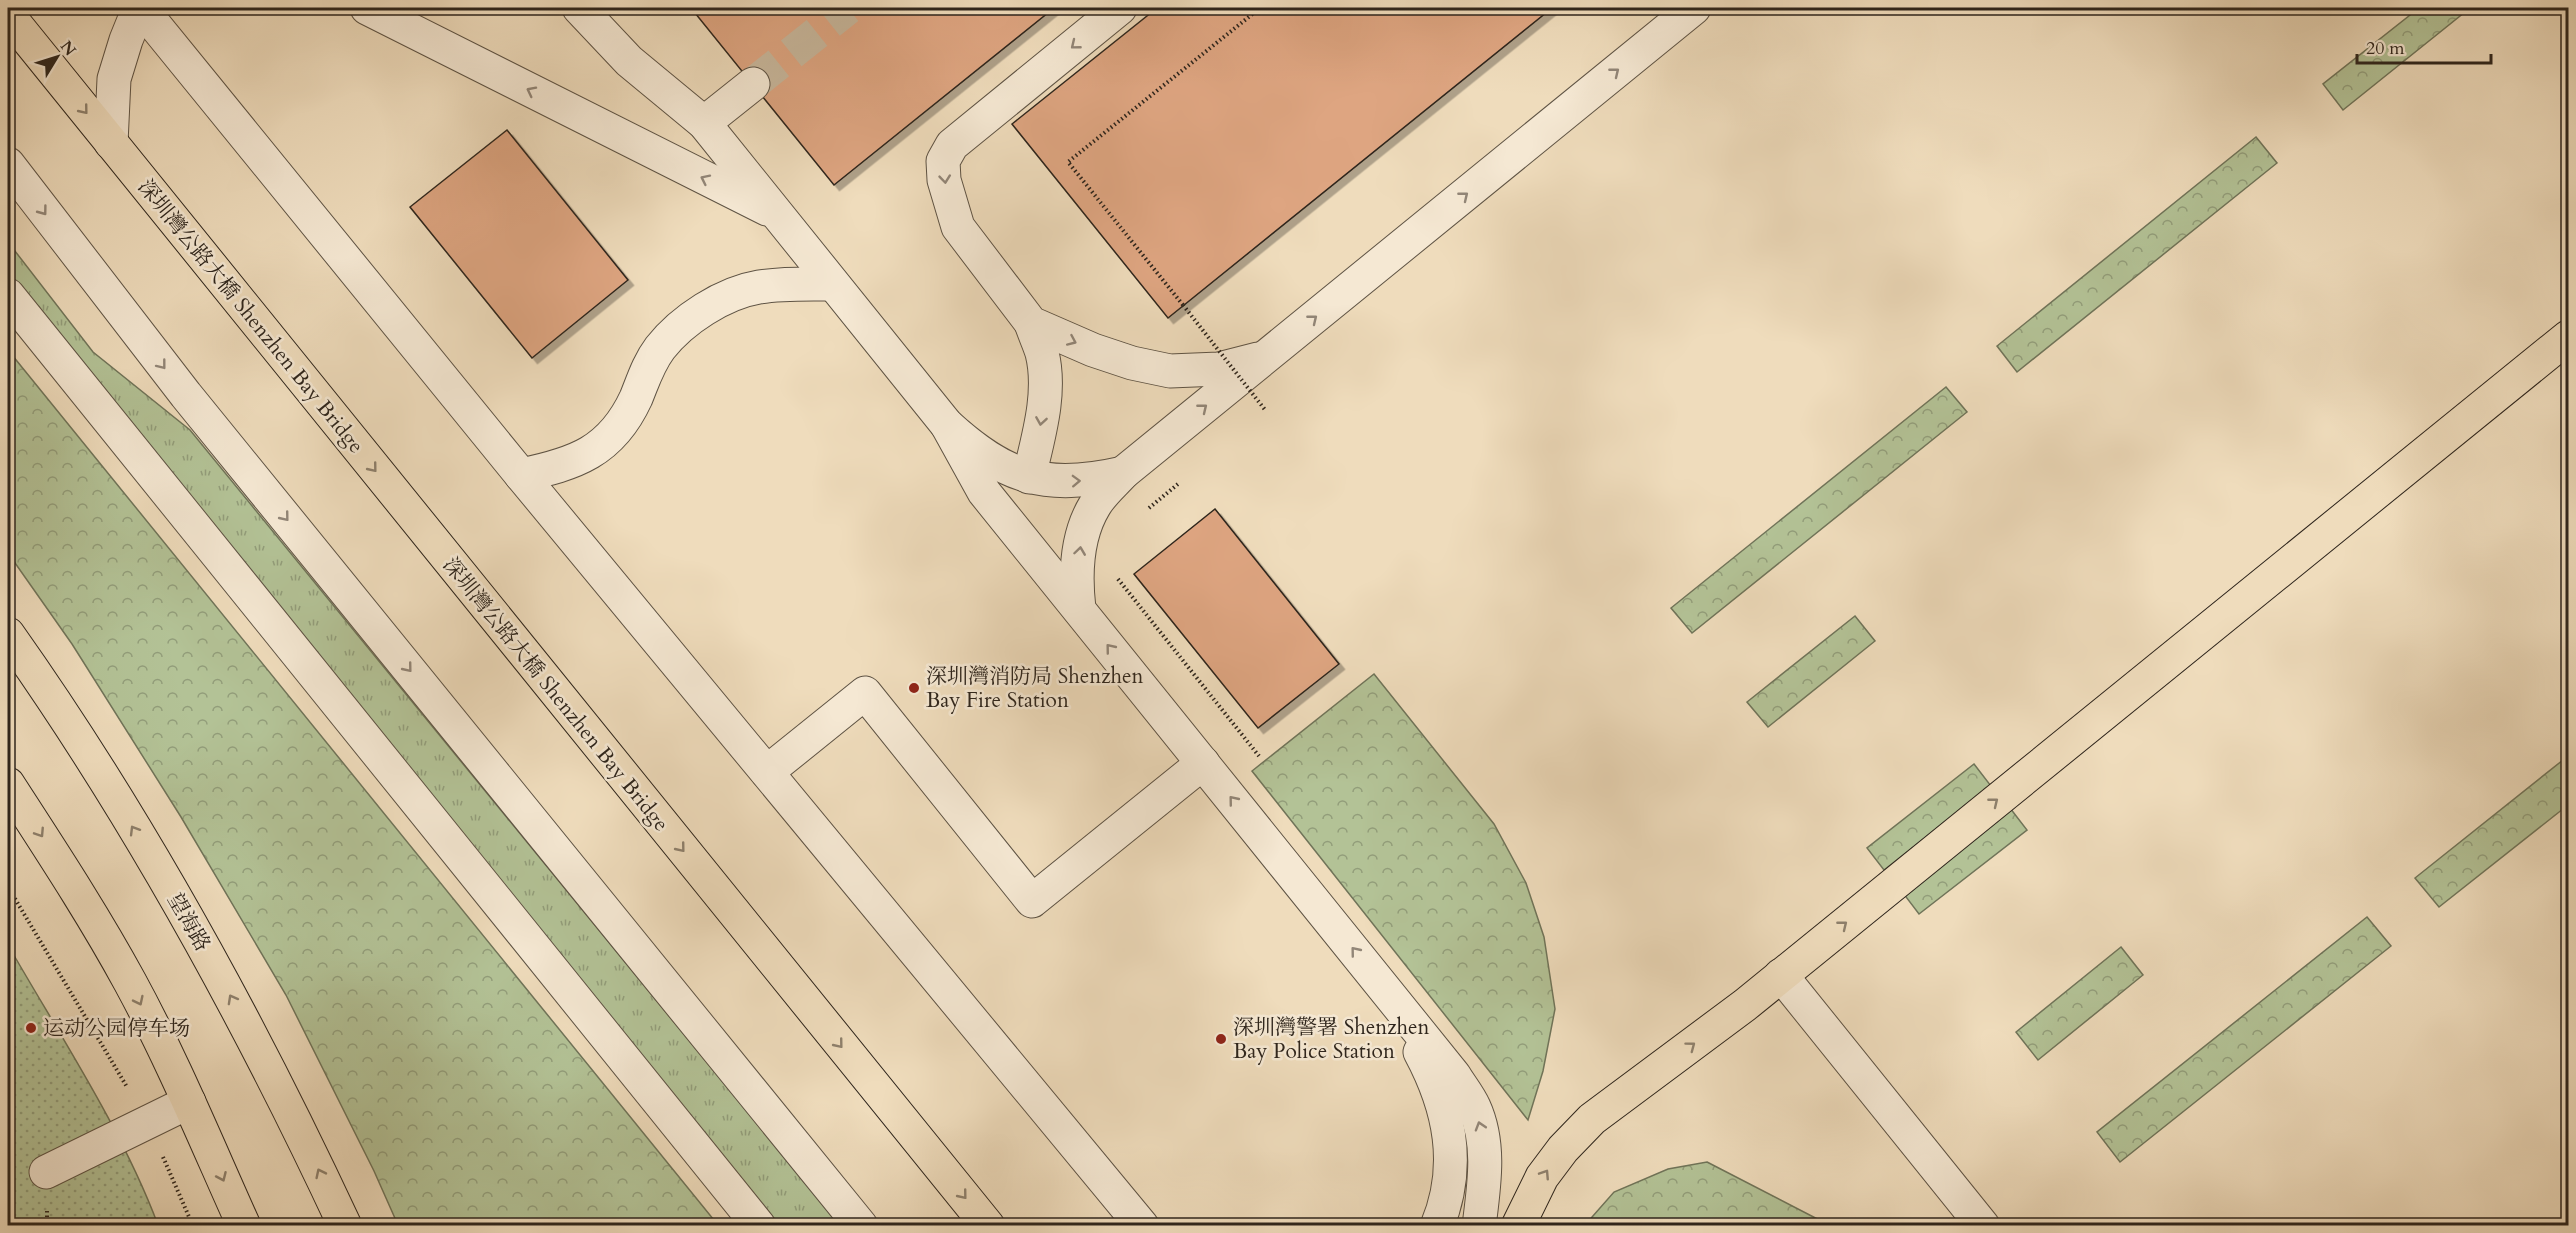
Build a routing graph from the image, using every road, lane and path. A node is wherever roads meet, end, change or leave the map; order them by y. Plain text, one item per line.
1 (140, 8) edge
2 (579, 8) edge
3 (1120, 8) edge
4 (1260, 8) edge
5 (1694, 8) edge
6 (386, 10) edge
7 (8, 15) edge
8 (753, 84) tunnel mouth
9 (704, 123) junction
10 (118, 152) junction
11 (8, 164) edge
12 (776, 214) junction
13 (832, 284) junction
14 (8, 295) edge
15 (1031, 323) junction
16 (2568, 337) edge
17 (1268, 357) junction
18 (1266, 411) dead end
19 (947, 425) junction
20 (1123, 473) junction
21 (521, 475) junction
22 (1029, 477) junction
23 (1171, 490) dead end
24 (1146, 510) dead end
25 (1111, 570) dead end
26 (1079, 609) junction
27 (8, 634) edge
28 (1259, 756) dead end
29 (1203, 763) junction
30 (766, 772) junction
31 (8, 784) edge
32 (8, 888) edge
33 (1781, 975) junction
34 (1388, 992) junction
35 (189, 1102) junction
36 (148, 1122) junction
37 (46, 1172) dead end
38 (193, 1226) edge
39 (244, 1226) edge
40 (345, 1226) edge
41 (759, 1226) edge
42 (861, 1226) edge
43 (988, 1226) edge
44 (1142, 1226) edge
45 (1437, 1226) edge
46 (1479, 1226) edge
47 (1518, 1226) edge
48 (1983, 1226) edge

1 - 10 lane
1 - 21 lane
2 - 9 lane
3 -> 15 lane
4 - 18 path, bridge
17 -> 5 lane
12 -> 6 lane
7 -> 10 main road, 深圳灣公路大橋 Shenzhen Bay Bridge
8 - 9 lane
9 - 12 lane
10 -> 43 main road, 深圳灣公路大橋 Shenzhen Bay Bridge
11 -> 42 lane
12 - 13 lane
13 - 19 lane
13 - 21 lane
14 - 41 lane
15 -> 17 lane
15 -> 22 lane
33 -> 16 main road
20 -> 17 lane
19 - 22 lane
19 - 26 lane
22 -> 20 lane
26 -> 20 lane
21 - 30 lane
23 - 24 path
25 - 28 path
29 -> 26 lane
40 -> 27 main road, 望海路
29 - 30 lane
34 -> 29 lane
30 - 44 lane
31 -> 35 main road
32 - 36 path
47 -> 33 main road
33 - 48 lane
34 - 45 lane
46 -> 34 lane
35 - 36 lane
35 -> 39 main road
36 - 37 lane
36 - 38 path

